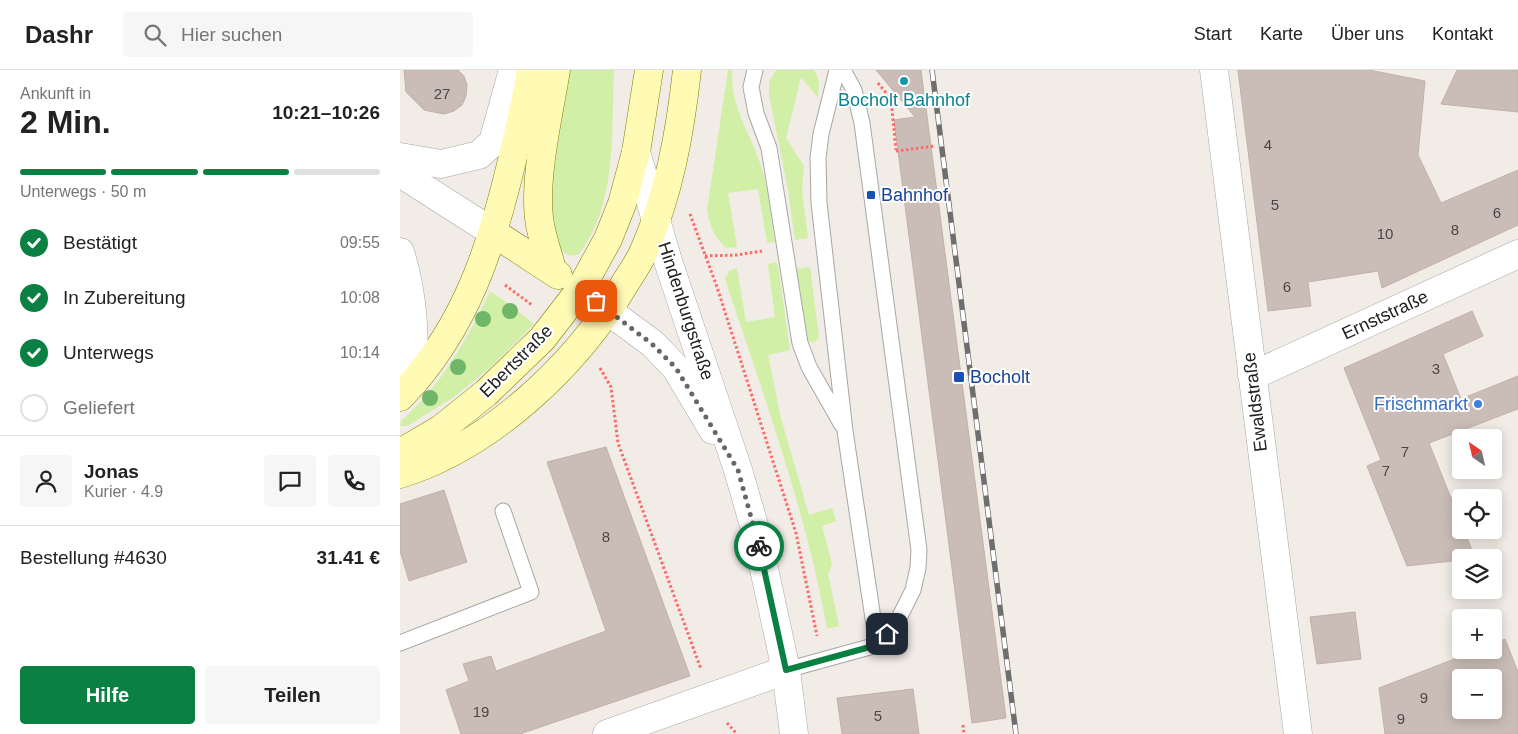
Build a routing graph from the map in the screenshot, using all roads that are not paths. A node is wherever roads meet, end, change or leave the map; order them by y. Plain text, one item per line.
1 (513, 70) edge
2 (531, 70) edge
3 (556, 70) edge
4 (632, 70) edge
5 (649, 70) edge
6 (687, 70) edge
7 (754, 70) edge
8 (837, 70) edge
9 (843, 70) edge
10 (1214, 70) edge
11 (636, 152) junction
12 (400, 157) edge
13 (400, 173) edge
14 (657, 219) junction
15 (494, 233) junction
16 (400, 252) edge
17 (1518, 254) edge
18 (552, 270) junction
19 (580, 290) junction
20 (609, 310) junction
21 (1252, 376) junction
22 (406, 390) edge
23 (845, 431) junction
24 (400, 453) edge
25 (738, 470) junction
26 (400, 474) edge
27 (503, 512) dead end
28 (400, 643) edge
29 (877, 645) junction
30 (786, 670) junction
31 (607, 734) edge
32 (794, 734) edge
33 (1298, 734) edge

1 - 12 street
2 - 15 main road
3 - 18 main road
4 - 11 main road
5 - 11 main road, Ebertstraße
6 - 14 main road
7 - 23 lane
8 - 23 lane
9 - 29 lane
10 - 21 street, Ewaldstraße
11 - 14 street, Hindenburgstraße
11 - 19 main road, Ebertstraße
13 - 15 street
14 - 20 main road
14 - 25 street, Hindenburgstraße
15 - 18 main road
15 - 22 main road
16 - 22 street
17 - 21 street, Ernststraße
18 - 19 main road
19 - 20 street, Hindenburgstraße
19 - 24 main road, Ebertstraße
20 - 25 street, Hindenburgstraße
20 - 26 main road
21 - 33 street, Ewaldstraße
23 - 29 lane
25 - 30 street, Hindenburgstraße
27 - 28 lane
29 - 30 lane
30 - 31 street
30 - 32 street, Hindenburgstraße

